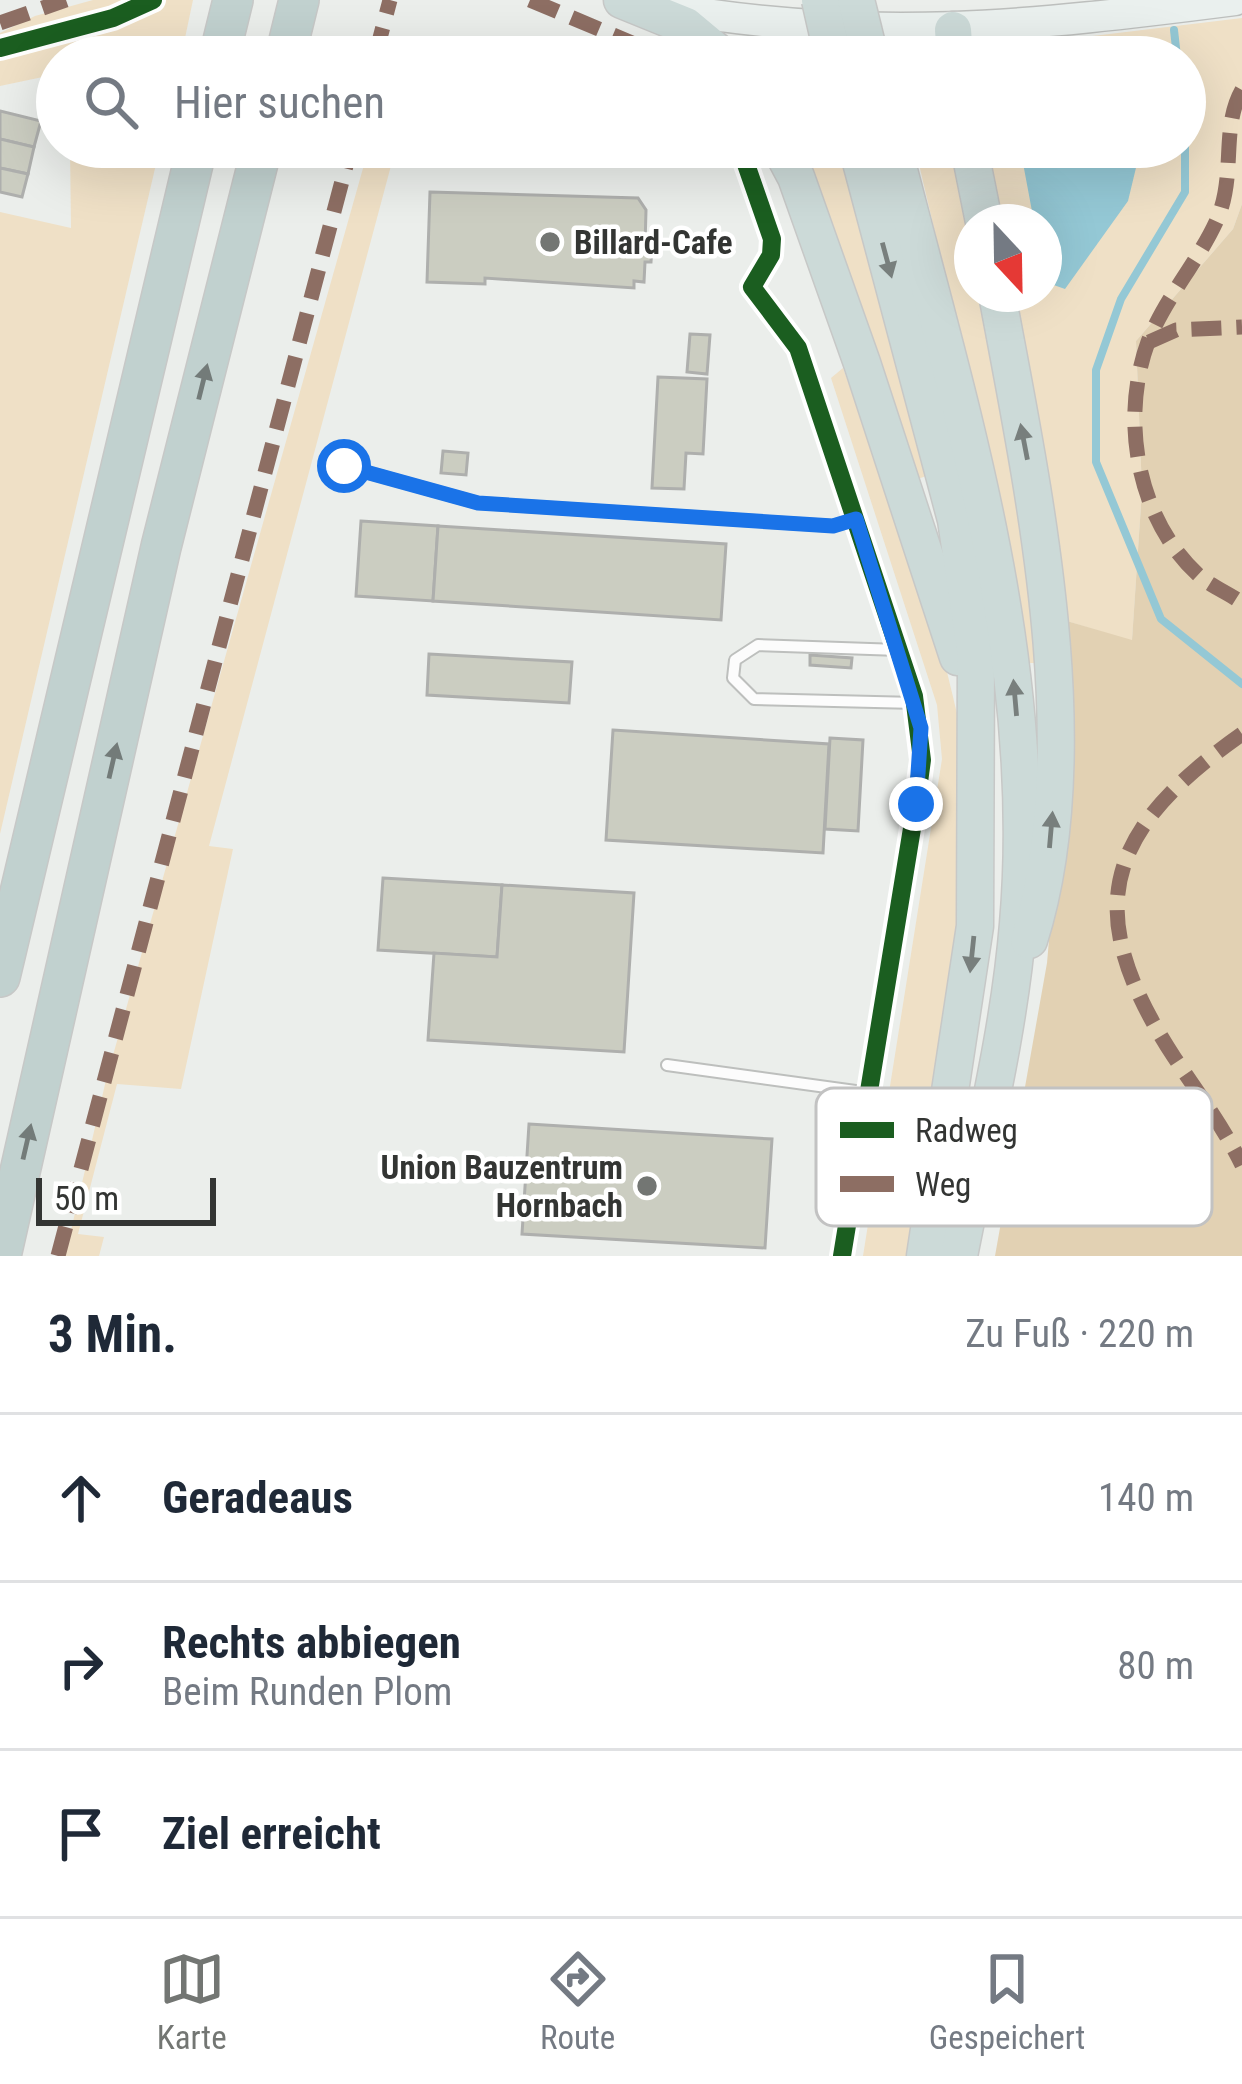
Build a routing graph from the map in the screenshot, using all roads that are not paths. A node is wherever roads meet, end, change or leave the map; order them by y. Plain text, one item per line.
1 (233, 0) edge
2 (299, 0) edge
3 (622, 0) edge
4 (820, 0) edge
5 (856, 0) edge
6 (1235, 0) edge
7 (224, 36) edge
8 (290, 36) edge
9 (698, 36) edge
10 (828, 36) edge
11 (865, 36) edge
12 (891, 36) edge
13 (988, 36) edge
14 (192, 168) edge
15 (257, 168) edge
16 (788, 168) edge
17 (862, 168) edge
18 (898, 168) edge
19 (973, 168) edge
20 (980, 204) edge
21 (752, 286) dead end
22 (1000, 312) edge
23 (344, 466) dead end
24 (856, 519) junction
25 (899, 650) junction
26 (916, 703) junction
27 (976, 712) junction
28 (0, 977) edge
29 (1003, 1024) junction
30 (667, 1065) dead end
31 (834, 1088) edge
32 (871, 1088) edge
33 (950, 1088) edge
34 (991, 1088) edge
35 (847, 1226) edge
36 (930, 1226) edge
37 (965, 1226) edge
38 (1, 1256) edge
39 (842, 1256) edge
40 (925, 1256) edge
41 (959, 1256) edge

1 - 7 highway
2 - 8 highway
3 - 9 highway
3 - 12 main road
4 - 10 highway, bridge
5 - 11 highway, bridge
6 - 13 main road
14 - 28 highway
38 -> 15 highway
16 - 27 highway
17 -> 27 highway
29 -> 18 highway
19 - 20 highway
21 - 24 street
29 -> 22 highway
23 - 24 lane
24 - 25 street
25 - 26 street
25 - 26 lane
26 - 32 street
27 -> 33 highway
29 - 34 highway
30 - 31 lane
35 - 39 street
36 -> 40 highway
37 - 41 highway

